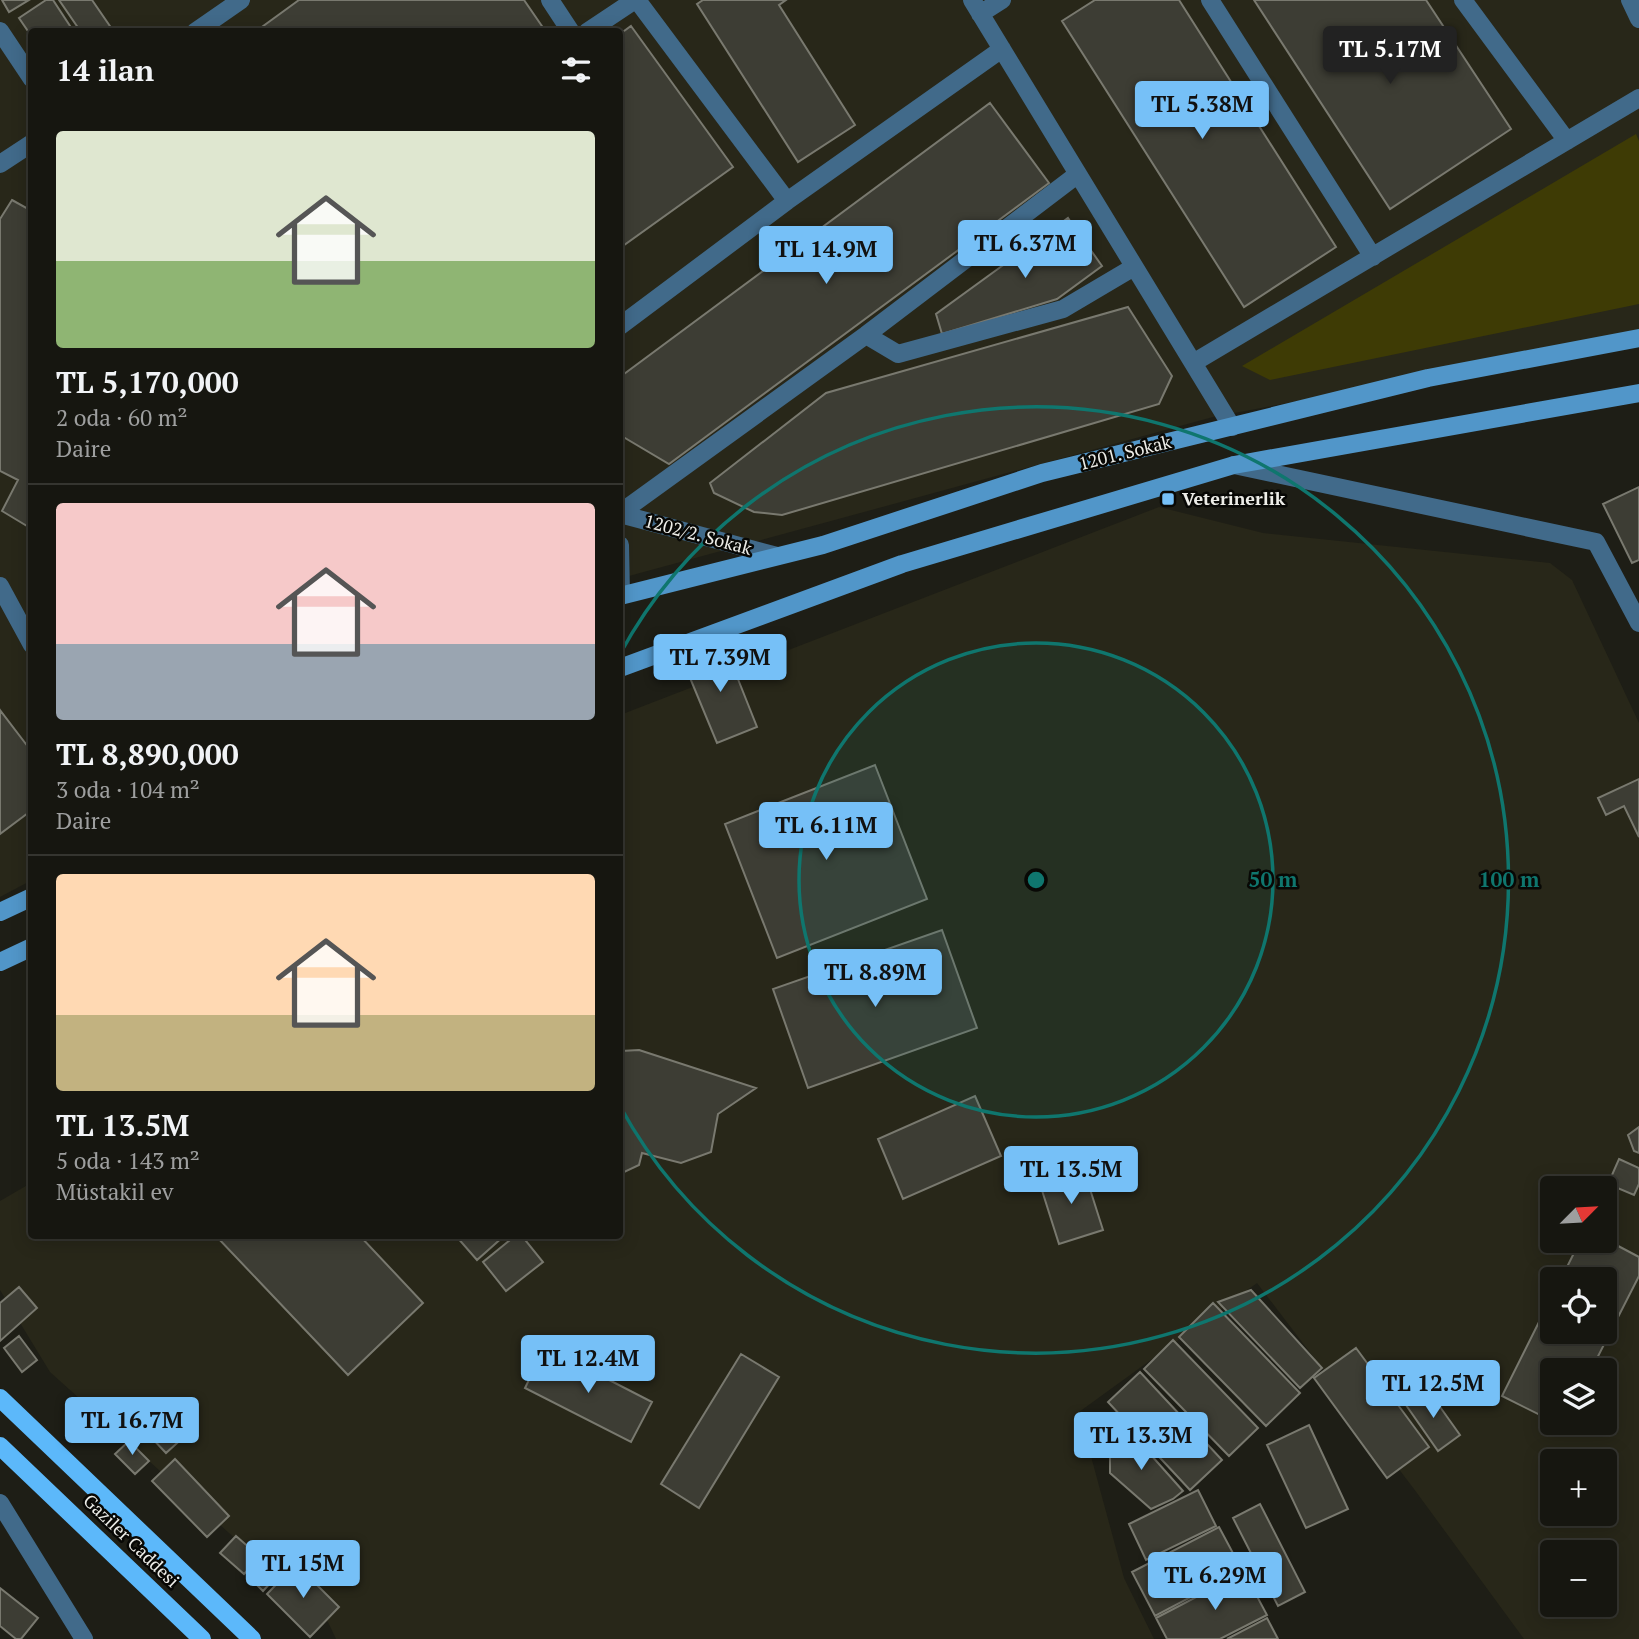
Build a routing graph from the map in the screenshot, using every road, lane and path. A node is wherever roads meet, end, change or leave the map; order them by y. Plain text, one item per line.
1 (241, 0) edge
2 (550, 0) edge
3 (636, 0) edge
4 (1002, 0) edge
5 (1210, 0) edge
6 (1463, 0) edge
7 (1630, 0) edge
8 (976, 7) edge
9 (1639, 19) edge
10 (201, 28) edge
11 (568, 28) edge
12 (593, 28) edge
13 (0, 32) edge
14 (1002, 49) junction
15 (28, 73) edge
16 (1639, 99) edge
17 (1567, 141) junction
18 (28, 146) edge
19 (0, 164) edge
20 (1078, 174) junction
21 (787, 201) junction
22 (1373, 257) junction
23 (1134, 267) junction
24 (623, 324) edge
25 (866, 335) junction
26 (1639, 338) edge
27 (1193, 363) junction
28 (1639, 393) edge
29 (1232, 427) junction
30 (1234, 465) junction
31 (623, 512) edge
32 (623, 515) edge
33 (777, 556) junction
34 (0, 586) edge
35 (623, 595) edge
36 (1639, 623) edge
37 (28, 638) edge
38 (623, 666) edge
39 (28, 899) edge
40 (0, 912) edge
41 (28, 949) edge
42 (0, 962) edge
43 (0, 1398) edge
44 (0, 1446) edge
45 (2, 1514) edge
46 (84, 1639) edge
47 (202, 1639) edge
48 (251, 1639) edge

1 - 10 street
2 - 11 street
3 - 12 street
3 - 21 street
4 - 8 street
5 - 22 street
6 - 17 street
7 - 9 street
8 - 14 street
13 - 15 street
14 - 20 street
14 - 21 street
16 - 17 street
17 - 22 street
18 - 19 street
20 - 23 street
20 - 25 street
21 - 24 street
22 - 27 street
23 - 25 street
23 - 27 street
25 - 31 street
26 - 29 main road, 1201. Sokak
27 - 29 street
28 - 30 main road
29 - 33 main road, 1201. Sokak
30 - 36 street
30 - 38 main road
32 - 33 street, 1202/2. Sokak
33 - 35 main road, 1201. Sokak
34 - 37 street
39 - 40 main road
41 - 42 main road
43 - 48 main road, Gaziler Caddesi
44 - 47 main road, Gaziler Caddesi
45 - 46 street

